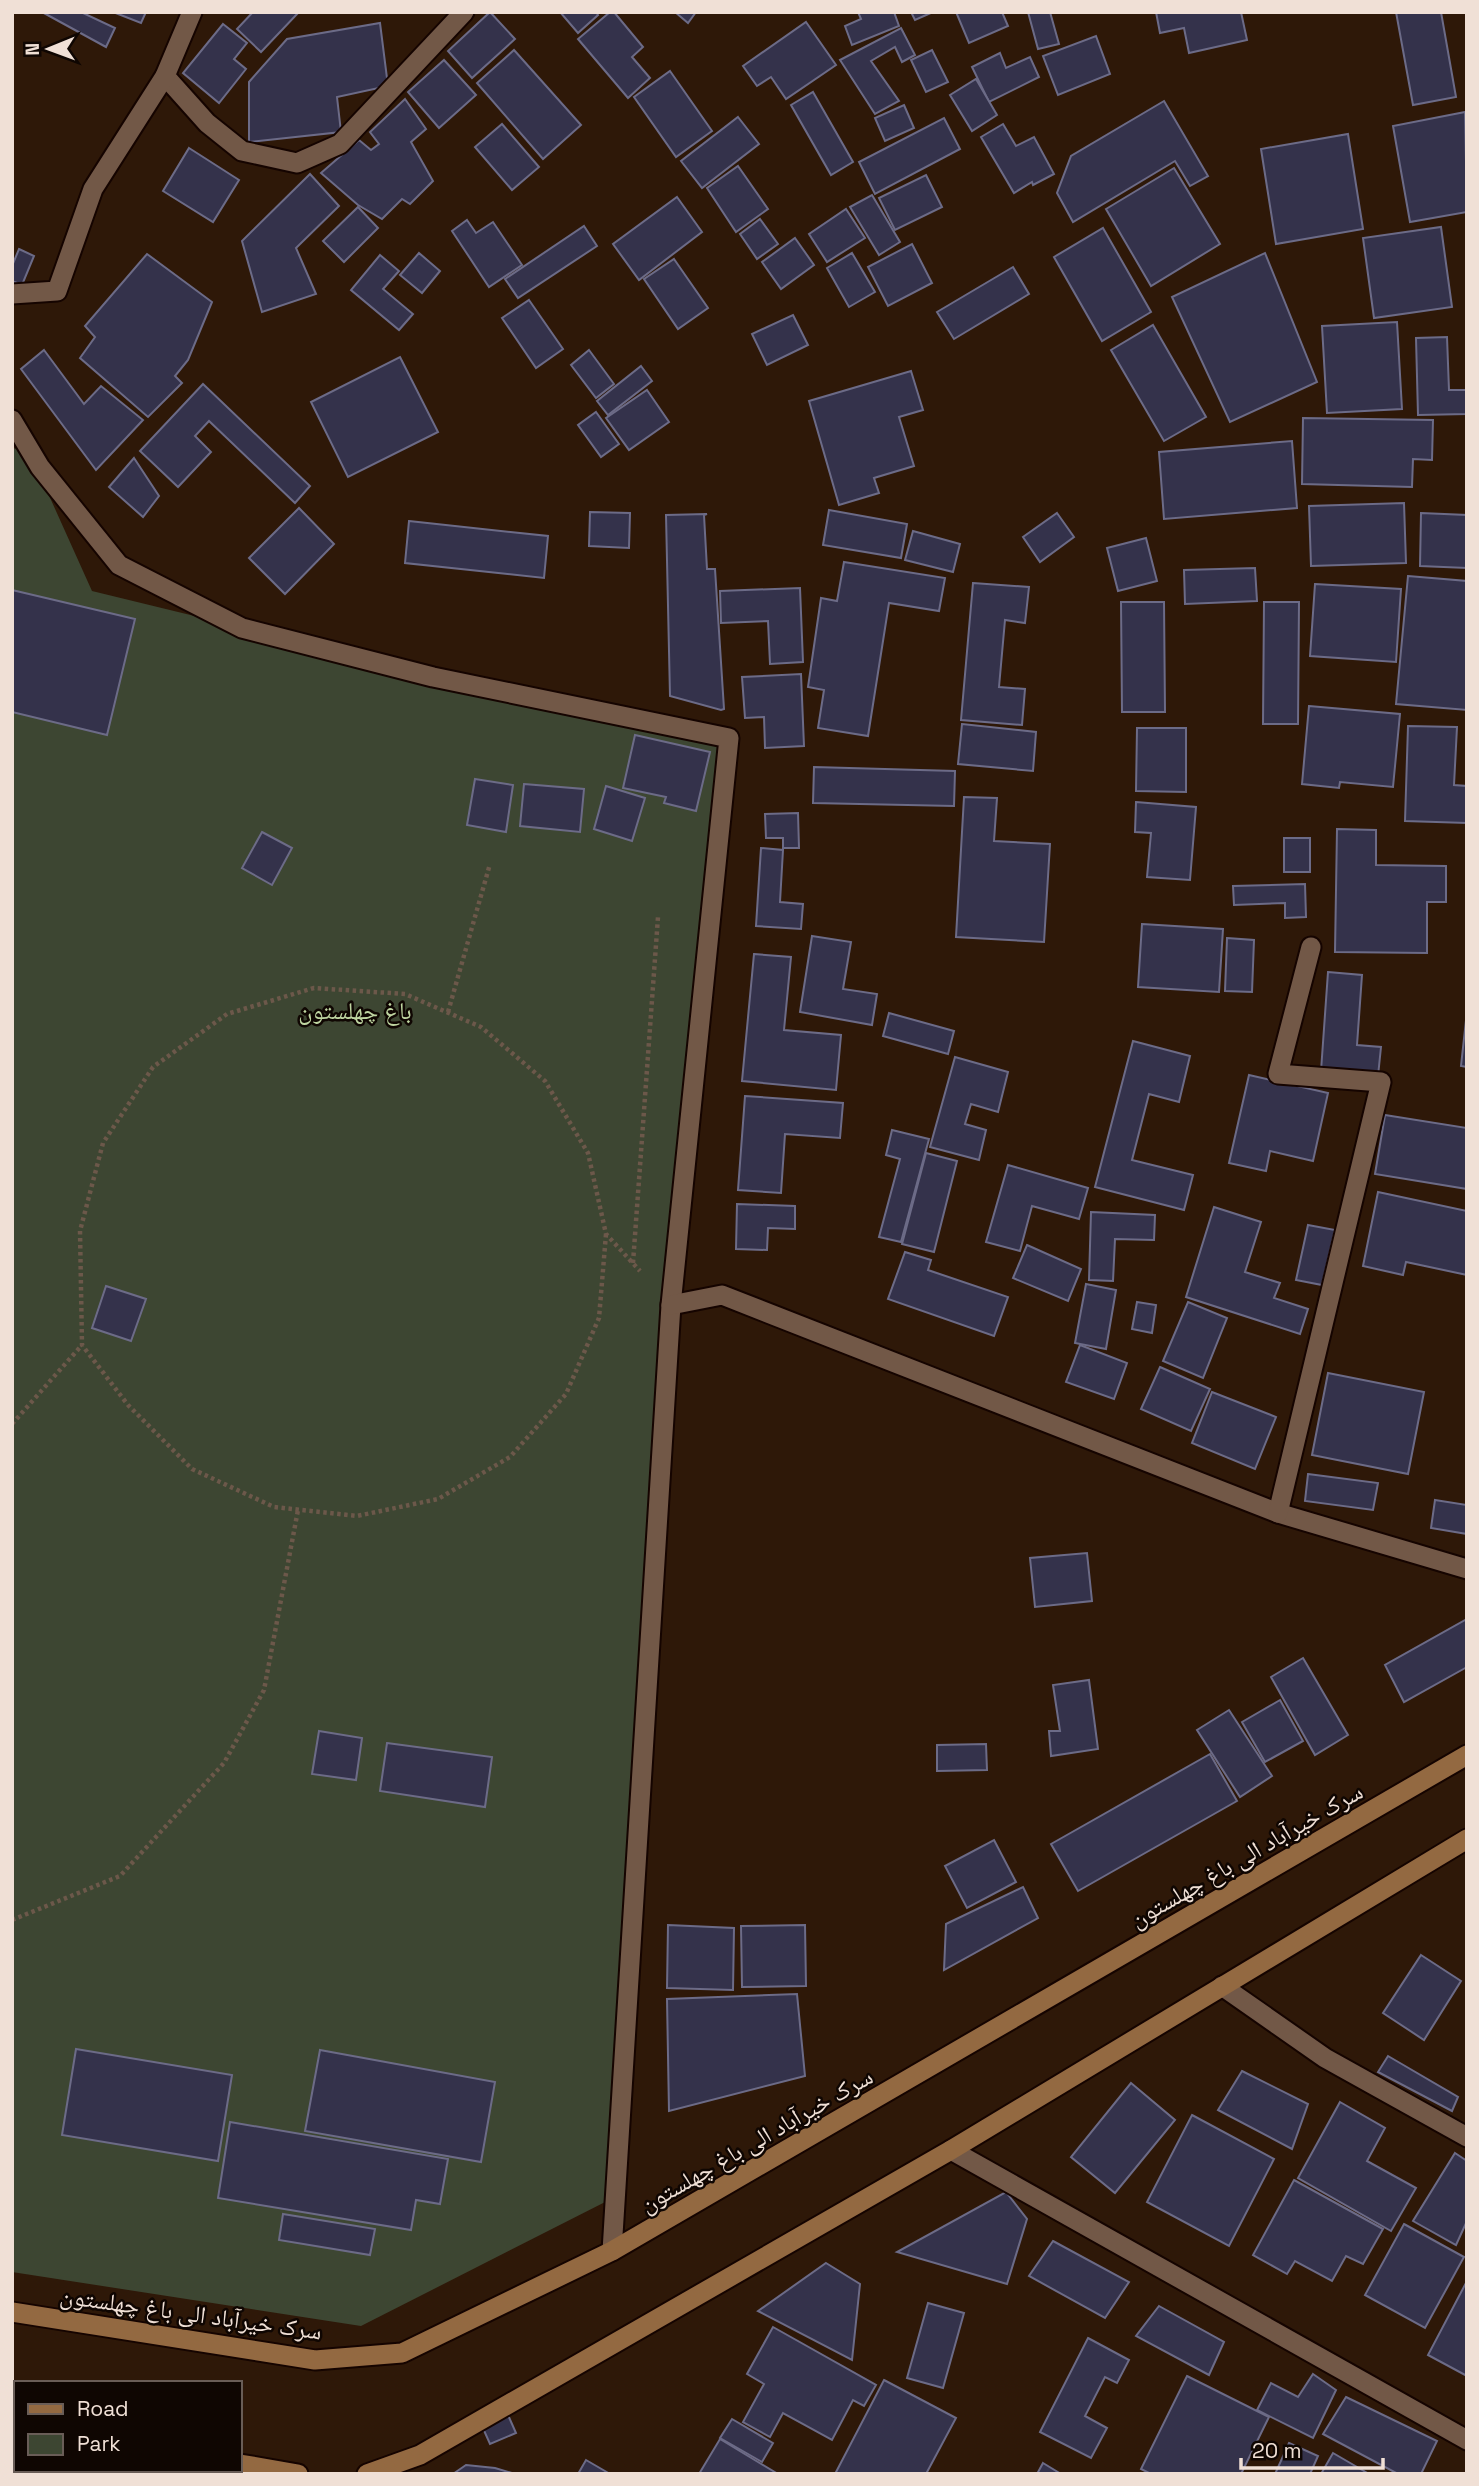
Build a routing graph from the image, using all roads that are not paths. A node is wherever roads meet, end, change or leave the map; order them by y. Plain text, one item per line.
1 (192, 12) edge
2 (464, 12) edge
3 (165, 76) junction
4 (12, 294) edge
5 (12, 420) edge
6 (1311, 947) dead end
7 (671, 1305) junction
8 (1278, 1513) junction
9 (1467, 1569) edge
10 (1467, 1755) edge
11 (1467, 1839) edge
12 (1222, 1986) junction
13 (1467, 2137) edge
14 (951, 2150) junction
15 (612, 2252) junction
16 (12, 2312) edge
17 (1467, 2440) edge
18 (242, 2464) edge
19 (372, 2473) edge
20 (298, 2474) edge

1 - 3 street
2 - 3 street
3 - 4 street
5 - 7 street
6 - 8 street
7 - 8 street
7 - 15 street
8 - 9 street
10 - 15 main road, سرک خیرآباد الی باغ چهلستون
11 - 12 main road
12 - 13 street
12 - 14 main road
14 - 17 street
14 - 19 main road
15 - 16 main road, سرک خیرآباد الی باغ چهلستون
18 - 20 main road

